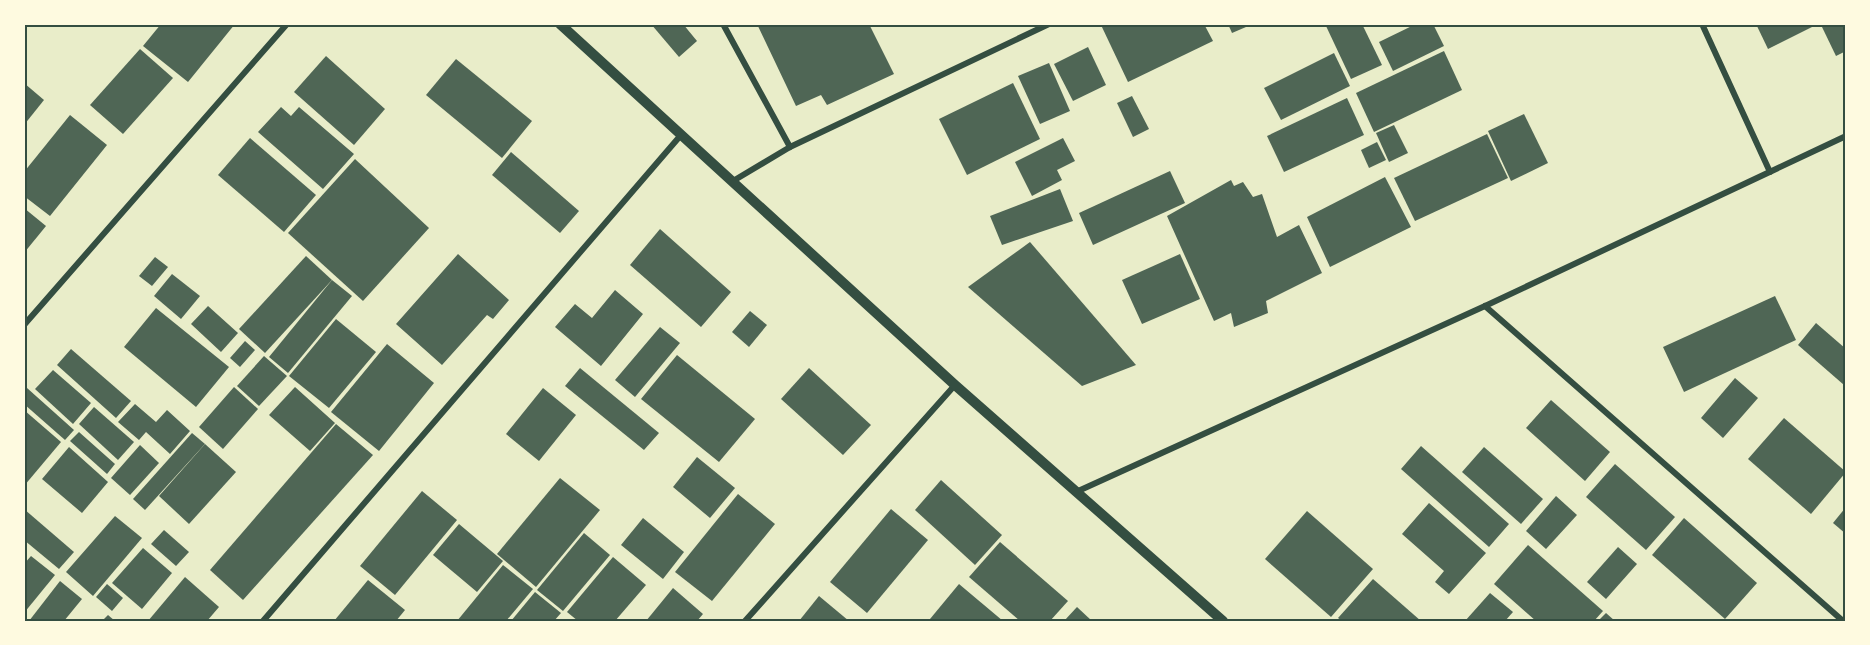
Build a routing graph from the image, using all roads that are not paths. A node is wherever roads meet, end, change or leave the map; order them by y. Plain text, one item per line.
1 (287, 24) edge
2 (560, 24) edge
3 (723, 24) edge
4 (1049, 24) edge
5 (1702, 24) edge
6 (681, 135) junction
7 (1846, 136) edge
8 (790, 147) junction
9 (1770, 172) junction
10 (733, 181) junction
11 (1485, 306) junction
12 (24, 325) edge
13 (955, 386) junction
14 (1076, 492) junction
15 (263, 621) edge
16 (746, 621) edge
17 (1223, 621) edge
18 (1843, 621) edge

1 - 12 street
2 - 6 street
3 - 8 street
4 - 8 street
5 - 9 street
6 - 10 street
6 - 15 street
7 - 9 street
8 - 10 street
9 - 11 street
10 - 13 street
11 - 14 street
11 - 18 street
13 - 14 street
13 - 16 street
14 - 17 street

